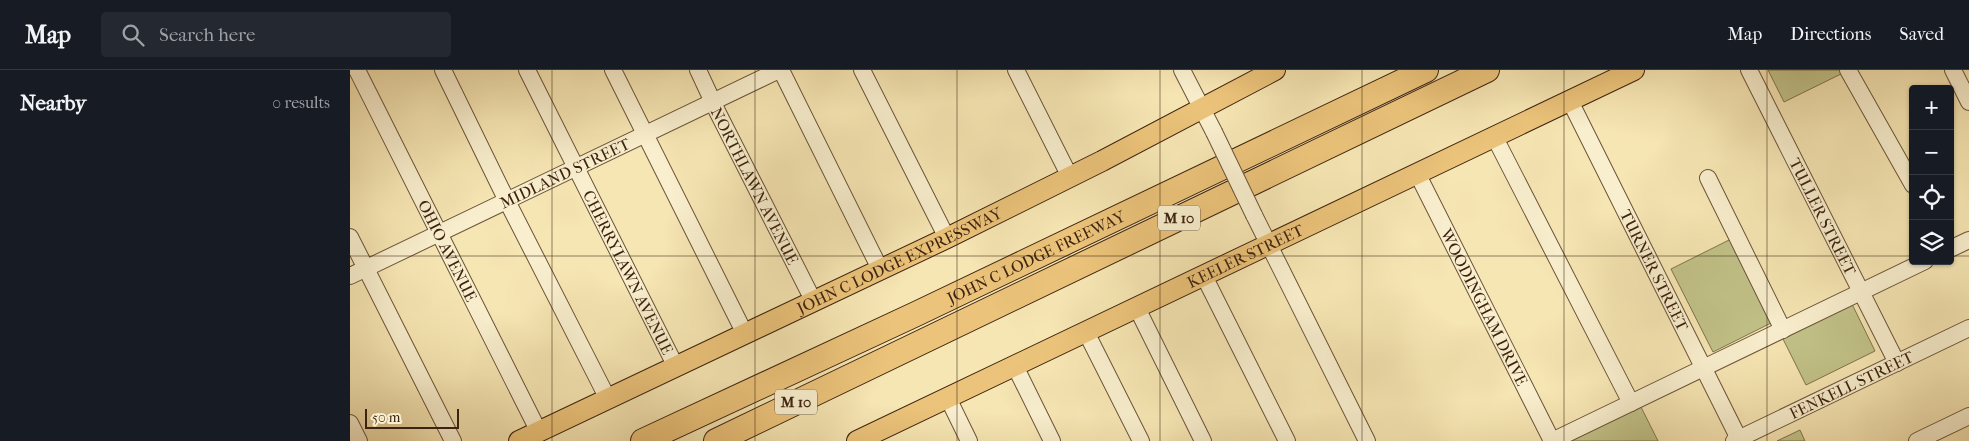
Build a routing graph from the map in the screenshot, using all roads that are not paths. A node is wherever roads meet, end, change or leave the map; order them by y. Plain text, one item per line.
1 (356, 70) edge
2 (443, 70) edge
3 (527, 70) edge
4 (613, 70) edge
5 (698, 70) edge
6 (780, 70) edge
7 (862, 70) edge
8 (1016, 70) edge
9 (1182, 70) edge
10 (1426, 70) edge
11 (1487, 70) edge
12 (1634, 70) edge
13 (1749, 70) edge
14 (1848, 70) edge
15 (1953, 70) edge
16 (1271, 71) edge
17 (1570, 101) junction
18 (712, 102) junction
19 (1969, 102) edge
20 (1202, 109) junction
21 (645, 134) junction
22 (1494, 136) junction
23 (576, 167) junction
24 (1417, 173) junction
25 (1070, 177) junction
26 (1708, 178) dead end
27 (1909, 178) edge
28 (507, 201) junction
29 (439, 234) junction
30 (350, 237) edge
31 (947, 238) junction
32 (1969, 240) edge
33 (1269, 245) junction
34 (1954, 247) edge
35 (1917, 265) edge
36 (366, 268) junction
37 (880, 270) junction
38 (350, 276) edge
39 (1204, 276) junction
40 (1861, 292) junction
41 (814, 302) junction
42 (1136, 308) junction
43 (1783, 330) junction
44 (1086, 332) junction
45 (1967, 333) edge
46 (745, 334) junction
47 (1896, 363) junction
48 (1014, 366) junction
49 (676, 367) junction
50 (1703, 368) junction
51 (948, 398) junction
52 (608, 399) junction
53 (1631, 403) junction
54 (1969, 416) edge
55 (350, 424) edge
56 (539, 432) junction
57 (880, 436) edge
58 (718, 440) edge
59 (1736, 440) edge
60 (359, 441) edge
61 (453, 441) edge
62 (519, 441) edge
63 (643, 441) edge
64 (857, 441) edge
65 (969, 441) edge
66 (1052, 441) edge
67 (1141, 441) edge
68 (1203, 441) edge
69 (1287, 441) edge
70 (1367, 441) edge
71 (1552, 441) edge
72 (1917, 441) edge

1 - 29 street, OHIO AVENUE
2 - 28 street
3 - 23 street, CHERRYLAWN AVENUE
4 - 21 street
5 - 18 street, NORTHLAWN AVENUE
6 - 18 street, MIDLAND STREET
6 - 37 street
7 - 31 street
8 - 25 street
9 - 20 street
10 - 63 highway, JOHN C LODGE FREEWAY / M 10
11 - 58 highway, JOHN C LODGE FREEWAY / M 10
12 - 17 main road, KEELER STREET
13 - 40 street, TULLER STREET
14 - 27 street
15 - 19 street
16 - 20 main road, JOHN C LODGE EXPRESSWAY
17 - 22 main road, KEELER STREET
17 - 50 street, TURNER STREET
18 - 21 street, MIDLAND STREET
18 - 41 street, NORTHLAWN AVENUE
20 - 25 main road, JOHN C LODGE EXPRESSWAY
20 - 33 street, bridge
21 - 23 street, MIDLAND STREET
21 - 46 street
22 - 24 main road, KEELER STREET
22 - 53 street
23 - 28 street, MIDLAND STREET
23 - 49 street, CHERRYLAWN AVENUE
24 - 33 main road, KEELER STREET
24 - 71 street, WOODINGHAM DRIVE
25 - 31 main road, JOHN C LODGE EXPRESSWAY
26 - 43 street
28 - 29 street, MIDLAND STREET
28 - 52 street
29 - 36 street, MIDLAND STREET
29 - 56 street, OHIO AVENUE
30 - 36 street
31 - 37 main road, JOHN C LODGE EXPRESSWAY
32 - 34 street
33 - 39 main road, KEELER STREET
33 - 70 street
35 - 40 street
36 - 38 street, MIDLAND STREET
36 - 61 street
37 - 41 main road, JOHN C LODGE EXPRESSWAY
39 - 42 main road, KEELER STREET
39 - 69 street
40 - 43 street
40 - 47 street, TULLER STREET
41 - 46 main road, JOHN C LODGE EXPRESSWAY
42 - 44 main road, KEELER STREET
42 - 68 street
43 - 50 street
44 - 48 main road, KEELER STREET
44 - 67 street
45 - 47 street, FENKELL STREET
46 - 49 main road, JOHN C LODGE EXPRESSWAY
47 - 59 street, FENKELL STREET
48 - 51 main road, KEELER STREET
48 - 66 street
49 - 52 main road, JOHN C LODGE EXPRESSWAY
50 - 53 street
50 - 59 street, TURNER STREET
51 - 57 main road, KEELER STREET
51 - 65 street
52 - 56 main road, JOHN C LODGE EXPRESSWAY
53 - 71 street
54 - 72 street
55 - 60 street
56 - 62 main road, JOHN C LODGE EXPRESSWAY
57 - 64 main road, KEELER STREET

